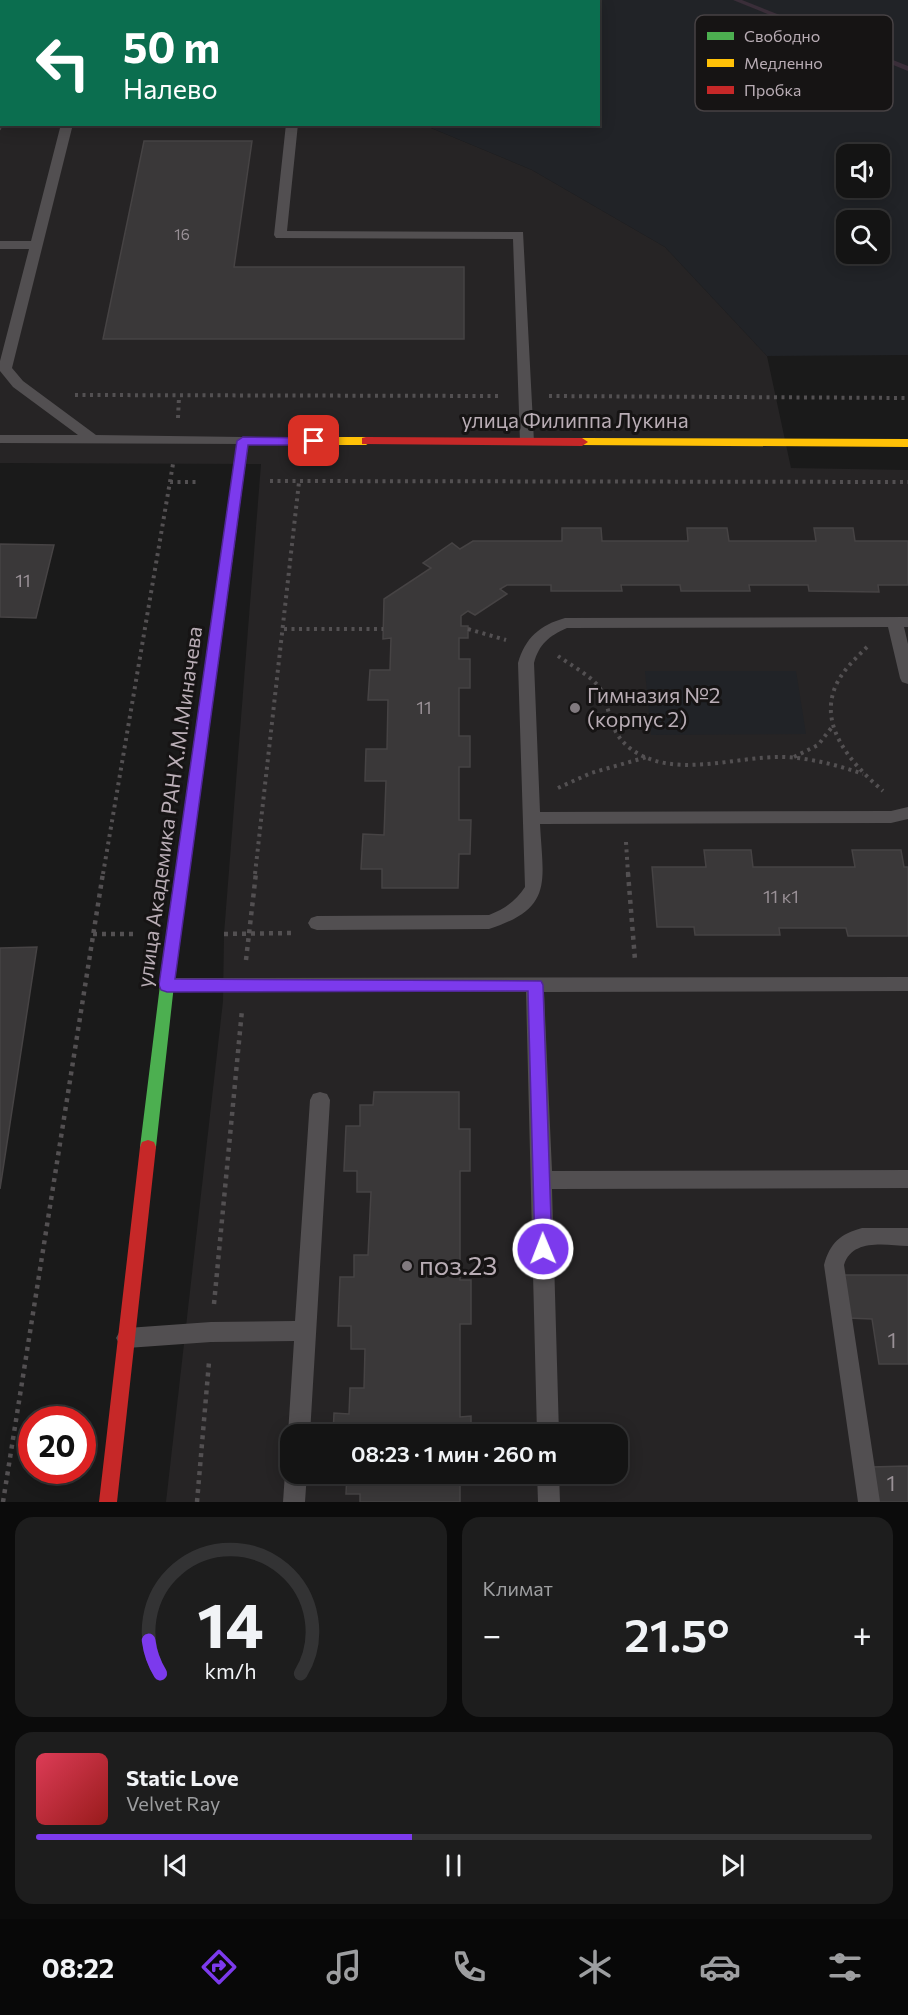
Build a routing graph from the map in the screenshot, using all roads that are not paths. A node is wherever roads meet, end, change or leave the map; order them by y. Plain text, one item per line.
1 (66, 126) edge
2 (292, 126) edge
3 (0, 245) edge
4 (36, 245) junction
5 (15, 329) junction
6 (0, 332) edge
7 (0, 439) edge
8 (92, 439) junction
9 (243, 441) junction
10 (526, 442) junction
11 (908, 443) edge
12 (899, 622) edge
13 (908, 678) edge
14 (531, 811) junction
15 (908, 813) edge
16 (317, 922) dead end
17 (908, 984) edge
18 (167, 985) junction
19 (535, 985) junction
20 (320, 1100) dead end
21 (908, 1179) edge
22 (542, 1180) junction
23 (908, 1237) edge
24 (305, 1331) junction
25 (127, 1338) junction
26 (300, 1424) edge
27 (548, 1424) edge
28 (295, 1484) edge
29 (548, 1484) edge
30 (108, 1502) edge
31 (294, 1502) edge
32 (549, 1502) edge
33 (869, 1502) edge

1 - 4 lane
2 - 10 lane
3 - 4 lane
4 - 5 lane
5 - 6 lane
5 - 8 lane
7 - 8 lane
8 - 9 lane
9 - 10 street, улица Филиппа Лукина
9 - 18 street, улица Академика РАН Х.М.Миначева
10 - 11 street, улица Филиппа Лукина
12 - 13 lane
12 - 14 lane
14 - 15 lane
14 - 16 lane
17 - 19 lane
18 - 19 lane
18 - 25 street, улица Академика РАН Х.М.Миначева
19 - 22 lane
20 - 24 lane
21 - 22 lane
22 - 27 lane
23 - 33 lane
24 - 25 lane
24 - 26 lane
25 - 30 street, улица Академика РАН Х.М.Миначева
28 - 31 lane
29 - 32 lane

